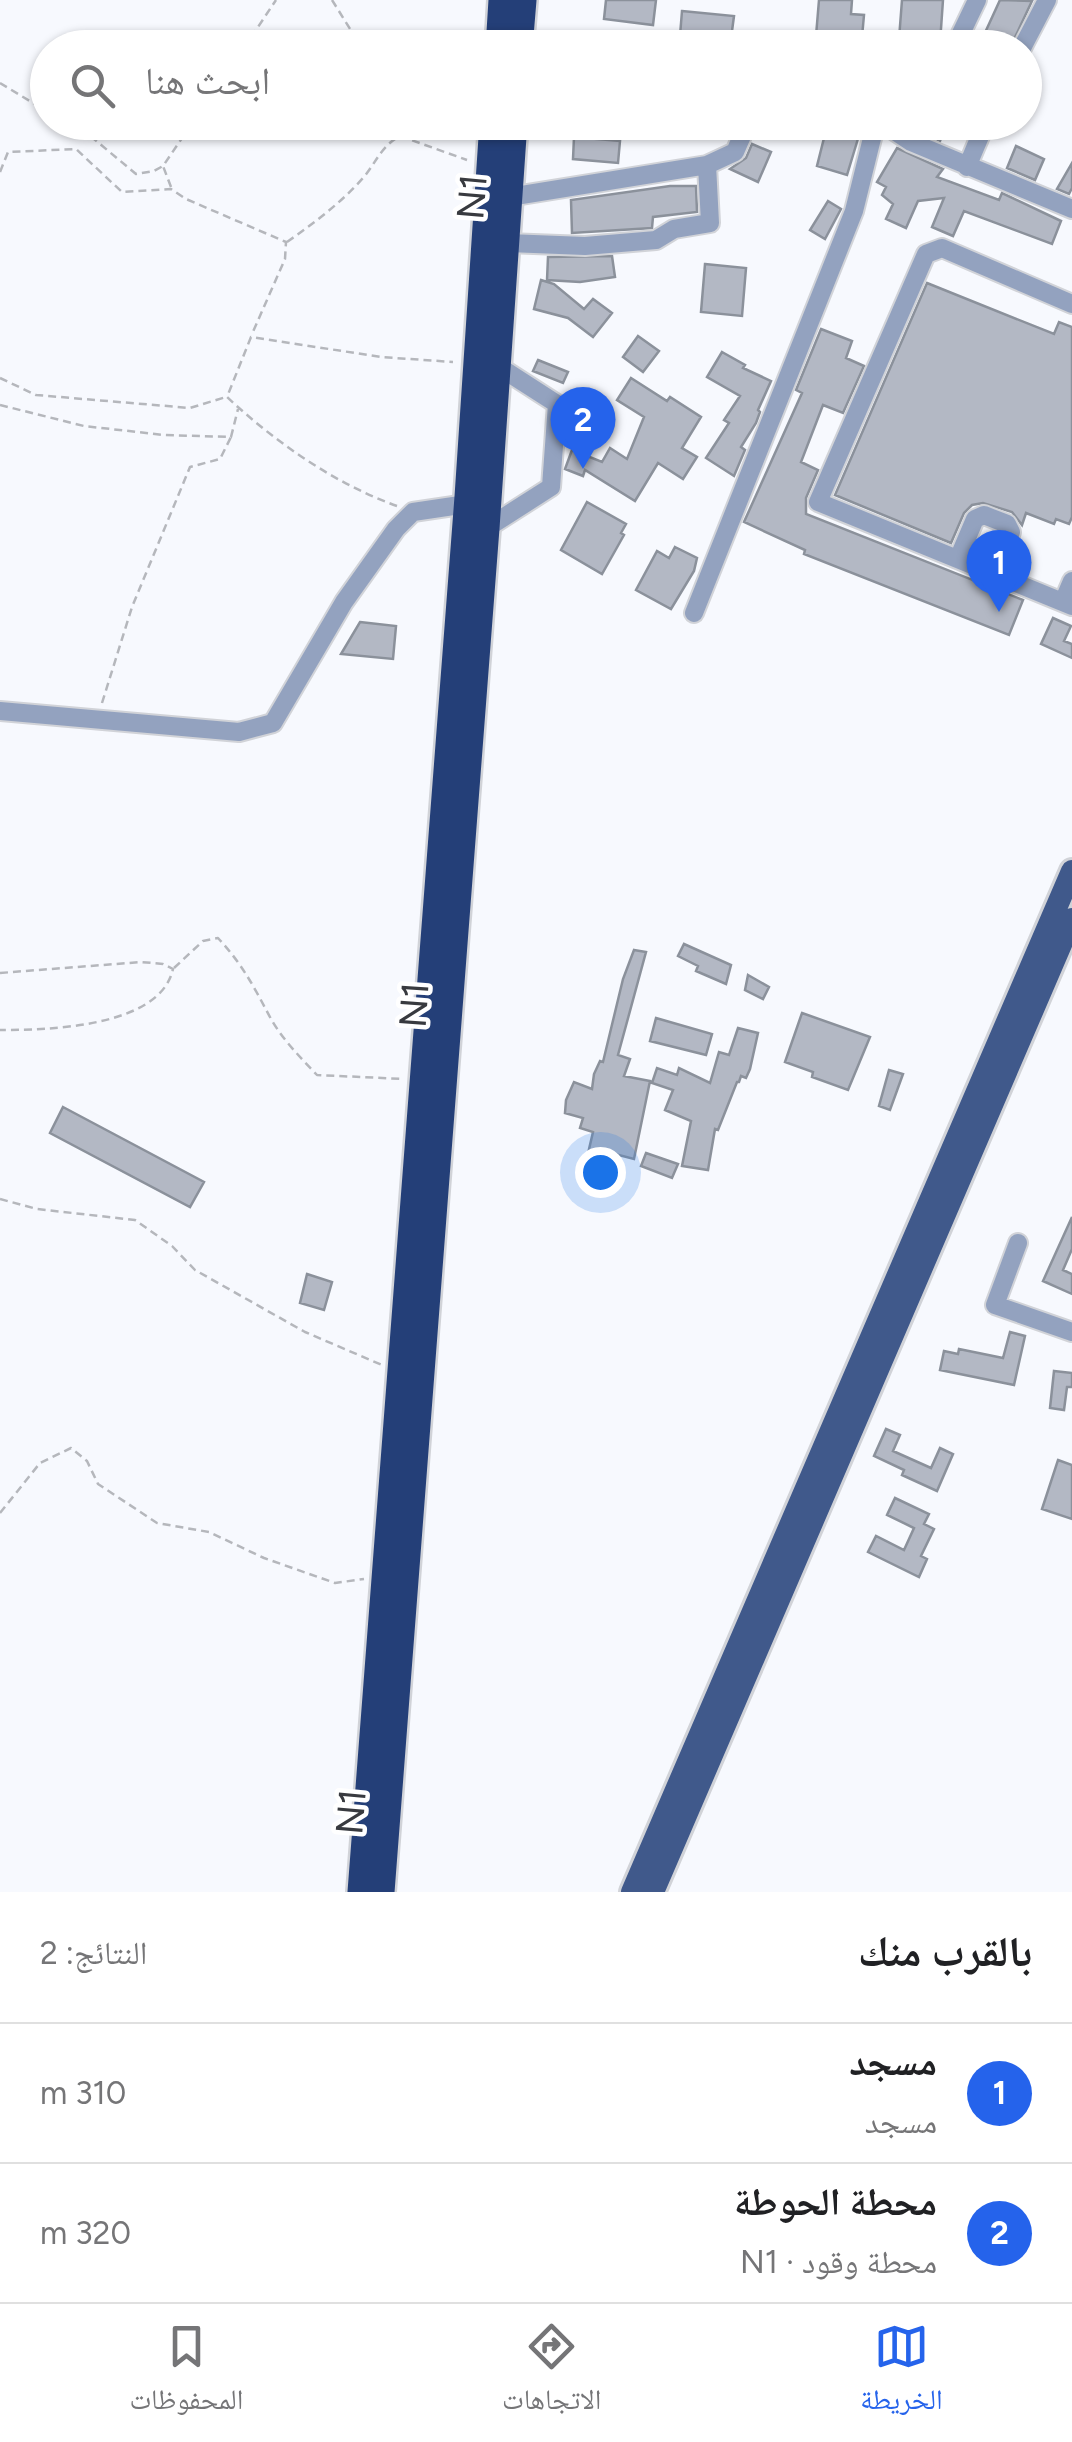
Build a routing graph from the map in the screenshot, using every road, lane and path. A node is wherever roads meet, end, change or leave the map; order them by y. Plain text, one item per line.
1 (276, 0) edge
2 (332, 0) edge
3 (502, 0) edge
4 (524, 0) edge
5 (977, 0) edge
6 (1047, 0) edge
7 (256, 30) edge
8 (351, 30) edge
9 (500, 30) edge
10 (522, 30) edge
11 (963, 30) edge
12 (1031, 30) edge
13 (0, 83) edge
14 (30, 101) edge
15 (95, 140) edge
16 (180, 140) edge
17 (393, 140) edge
18 (412, 140) edge
19 (491, 140) edge
20 (514, 140) edge
21 (740, 140) edge
22 (880, 140) edge
23 (908, 140) edge
24 (979, 140) edge
25 (707, 164) junction
26 (163, 166) junction
27 (489, 166) junction
28 (967, 168) junction
29 (0, 172) edge
30 (171, 189) junction
31 (509, 197) junction
32 (1072, 209) edge
33 (286, 242) junction
34 (506, 243) junction
35 (1072, 304) edge
36 (250, 337) junction
37 (487, 365) junction
38 (0, 378) edge
39 (227, 397) junction
40 (0, 405) edge
41 (239, 408) junction
42 (231, 437) junction
43 (467, 504) junction
44 (412, 512) junction
45 (487, 528) junction
46 (958, 559) junction
47 (996, 574) junction
48 (1072, 581) edge
49 (1068, 604) edge
50 (694, 613) dead end
51 (0, 710) edge
52 (96, 718) junction
53 (1072, 870) edge
54 (1072, 919) edge
55 (173, 969) junction
56 (0, 972) edge
57 (0, 1030) edge
58 (424, 1079) junction
59 (0, 1199) edge
60 (1018, 1243) dead end
61 (1072, 1332) edge
62 (402, 1373) junction
63 (0, 1514) edge
64 (800, 1522) junction
65 (385, 1577) junction
66 (360, 1892) edge
67 (382, 1892) edge
68 (632, 1892) edge
69 (653, 1892) edge

1 - 7 path
2 - 8 path
3 - 9 highway
4 - 10 highway
5 - 11 street
6 - 12 street
13 - 14 path
15 - 26 path
16 - 26 path
17 - 33 path
18 - 27 path
19 - 27 highway, N1
20 - 31 highway, N1 / N1
21 - 25 street
22 - 50 street
23 - 28 street
24 - 28 street
25 - 31 street
25 - 34 street
26 - 30 path
27 - 37 highway, N1
28 - 32 street
29 - 30 path
30 - 33 path
31 - 34 highway, N1 / N1
33 - 36 path
34 - 37 highway, N1 / N1
35 - 46 street
36 - 37 path
36 - 39 path
37 - 43 highway, N1
37 - 45 highway, N1 / N1
37 - 45 street
38 - 39 path
39 - 41 path
40 - 42 path
41 - 42 path
41 - 44 path
42 - 52 path
43 - 44 street
43 - 58 highway, N1
44 - 52 street
45 - 67 highway, N1 / N1
46 - 47 street
46 - 47 street
47 - 49 street
48 - 49 street
51 - 52 street
53 - 64 main road
54 - 64 main road
55 - 56 path
55 - 57 path
55 - 58 path
58 - 62 highway, N1
59 - 62 path
60 - 61 street
62 - 65 highway, N1
63 - 65 path
64 - 68 main road
64 - 69 main road
65 - 66 highway, N1

